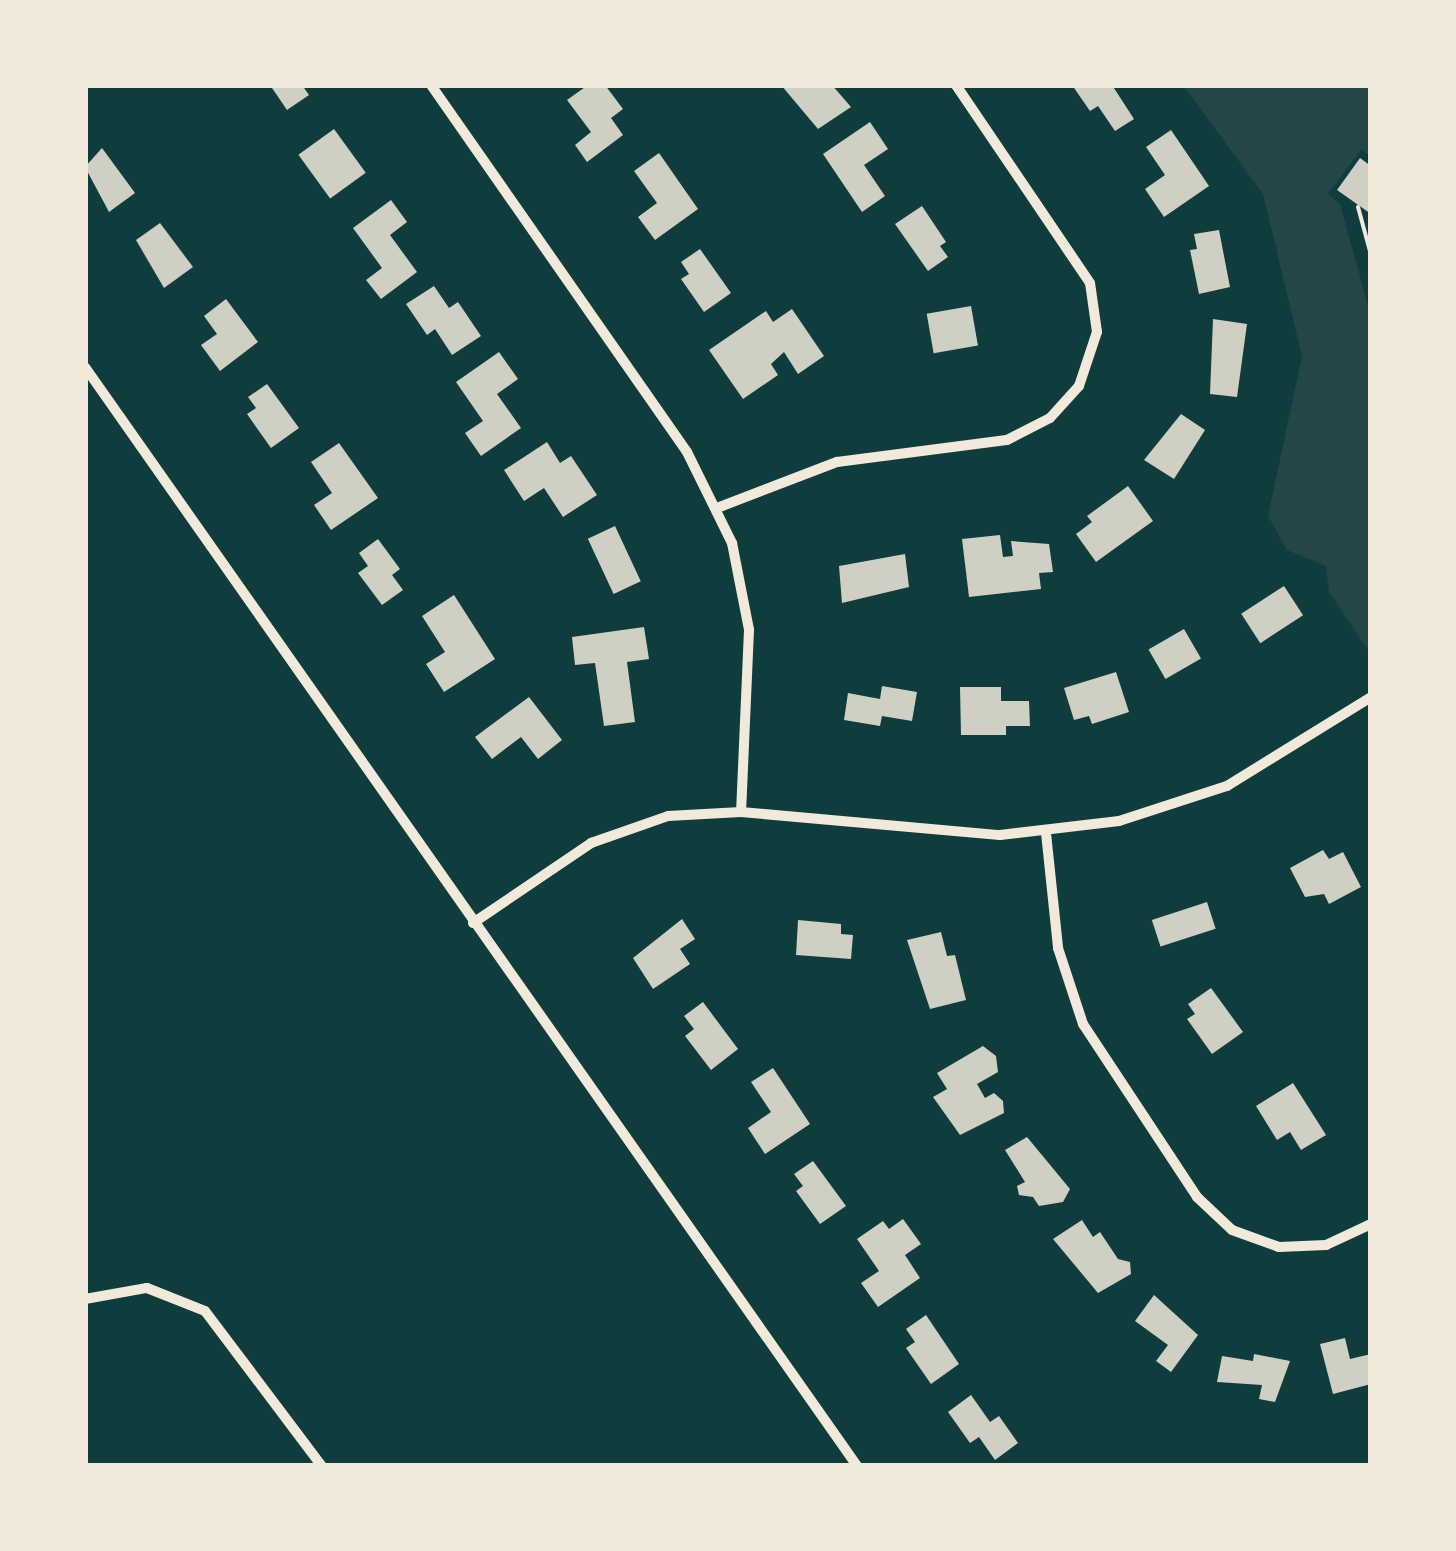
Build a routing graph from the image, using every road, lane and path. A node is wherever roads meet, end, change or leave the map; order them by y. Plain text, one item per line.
1 (431, 85) edge
2 (956, 85) edge
3 (1358, 207) dead end
4 (1371, 255) edge
5 (85, 368) edge
6 (717, 508) junction
7 (1371, 697) edge
8 (741, 812) junction
9 (1046, 832) junction
10 (473, 923) junction
11 (1371, 1224) edge
12 (85, 1299) edge
13 (322, 1466) edge
14 (857, 1466) edge

1 - 6 street
2 - 6 street
3 - 4 path
5 - 10 street
6 - 8 street
7 - 9 street
8 - 9 street
8 - 10 street
9 - 11 street
10 - 14 street
12 - 13 street

